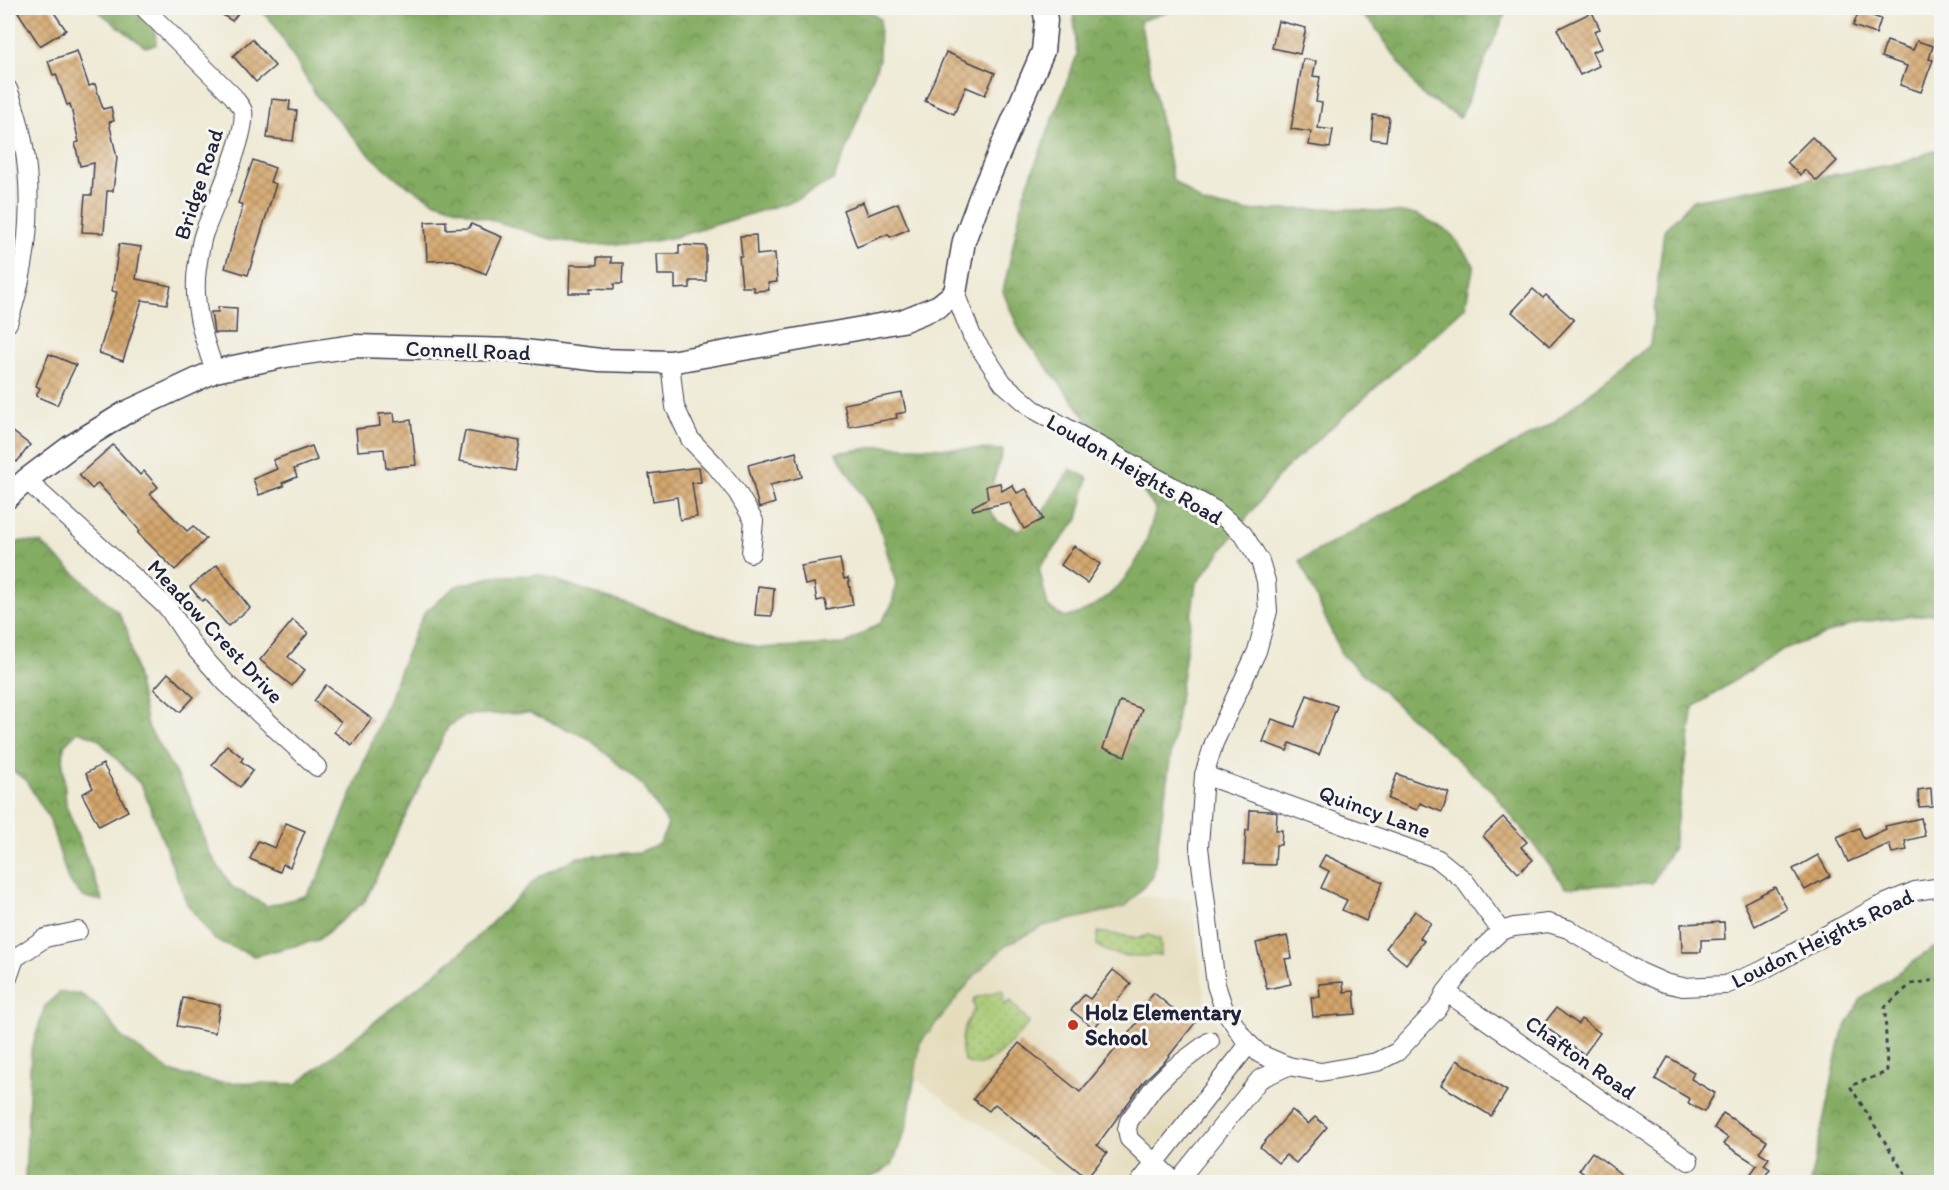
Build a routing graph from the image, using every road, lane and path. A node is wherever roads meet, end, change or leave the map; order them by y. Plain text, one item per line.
1 (1044, 8) edge
2 (146, 9) edge
3 (8, 89) edge
4 (955, 293) junction
5 (8, 323) edge
6 (670, 363) junction
7 (215, 371) junction
8 (26, 480) junction
9 (8, 497) edge
10 (752, 553) dead end
11 (317, 766) dead end
12 (1204, 775) junction
13 (1941, 887) edge
14 (78, 931) dead end
15 (1501, 931) junction
16 (8, 978) edge
17 (1941, 980) edge
18 (1446, 992) junction
19 (1210, 1041) dead end
20 (1249, 1044) junction
21 (1288, 1066) junction
22 (1689, 1161) dead end
23 (1154, 1164) junction
24 (1140, 1182) edge
25 (1176, 1182) edge
26 (1910, 1182) edge

1 - 4 main road
2 - 7 street, Bridge Road
3 - 5 street
4 - 6 main road, Connell Road
4 - 12 street, Loudon Heights Road
6 - 7 main road, Connell Road
6 - 10 street
7 - 8 main road, Connell Road
8 - 9 main road, Connell Road
8 - 11 street, Meadow Crest Drive
12 - 15 street, Quincy Lane
12 - 20 street, Loudon Heights Road
13 - 15 street, Loudon Heights Road
14 - 16 street
15 - 18 street, Loudon Heights Road
17 - 26 path
18 - 21 street, Loudon Heights Road
18 - 22 street, Chafton Road
19 - 23 street
20 - 21 street, Loudon Heights Road
20 - 23 street
21 - 25 street
23 - 24 street
23 - 25 street

